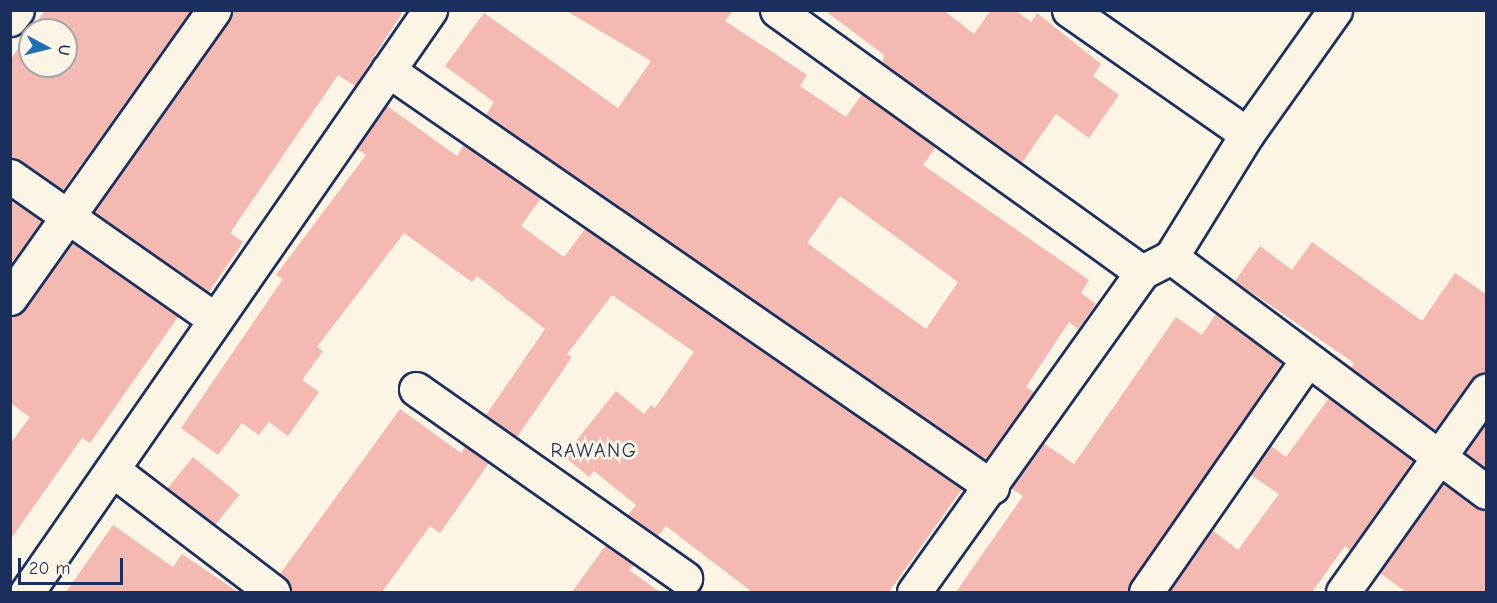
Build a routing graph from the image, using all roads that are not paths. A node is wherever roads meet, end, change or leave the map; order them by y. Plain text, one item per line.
1 (16, 10) edge
2 (214, 10) edge
3 (430, 10) edge
4 (777, 10) edge
5 (1069, 10) edge
6 (1335, 10) edge
7 (10, 19) edge
8 (388, 70) junction
9 (1247, 134) junction
10 (10, 176) edge
11 (68, 217) junction
12 (1171, 256) junction
13 (1142, 272) junction
14 (10, 298) edge
15 (214, 319) junction
16 (1306, 362) junction
17 (416, 389) dead end
18 (1486, 391) edge
19 (1439, 458) junction
20 (114, 471) junction
21 (992, 487) junction
22 (1486, 492) edge
23 (689, 588) edge
24 (27, 592) edge
25 (273, 592) edge
26 (914, 592) edge
27 (1146, 592) edge
28 (1342, 592) edge

1 - 7 street
2 - 11 street
3 - 8 street
4 - 13 street
5 - 9 street
6 - 9 street
8 - 15 street
8 - 21 street
9 - 12 street
10 - 11 street
11 - 14 street
11 - 15 street
12 - 13 street
12 - 16 street
13 - 21 street
15 - 20 street
16 - 19 street
16 - 27 street
17 - 23 street
18 - 19 street
19 - 22 street
19 - 28 street
20 - 24 street
20 - 25 street
21 - 26 street

